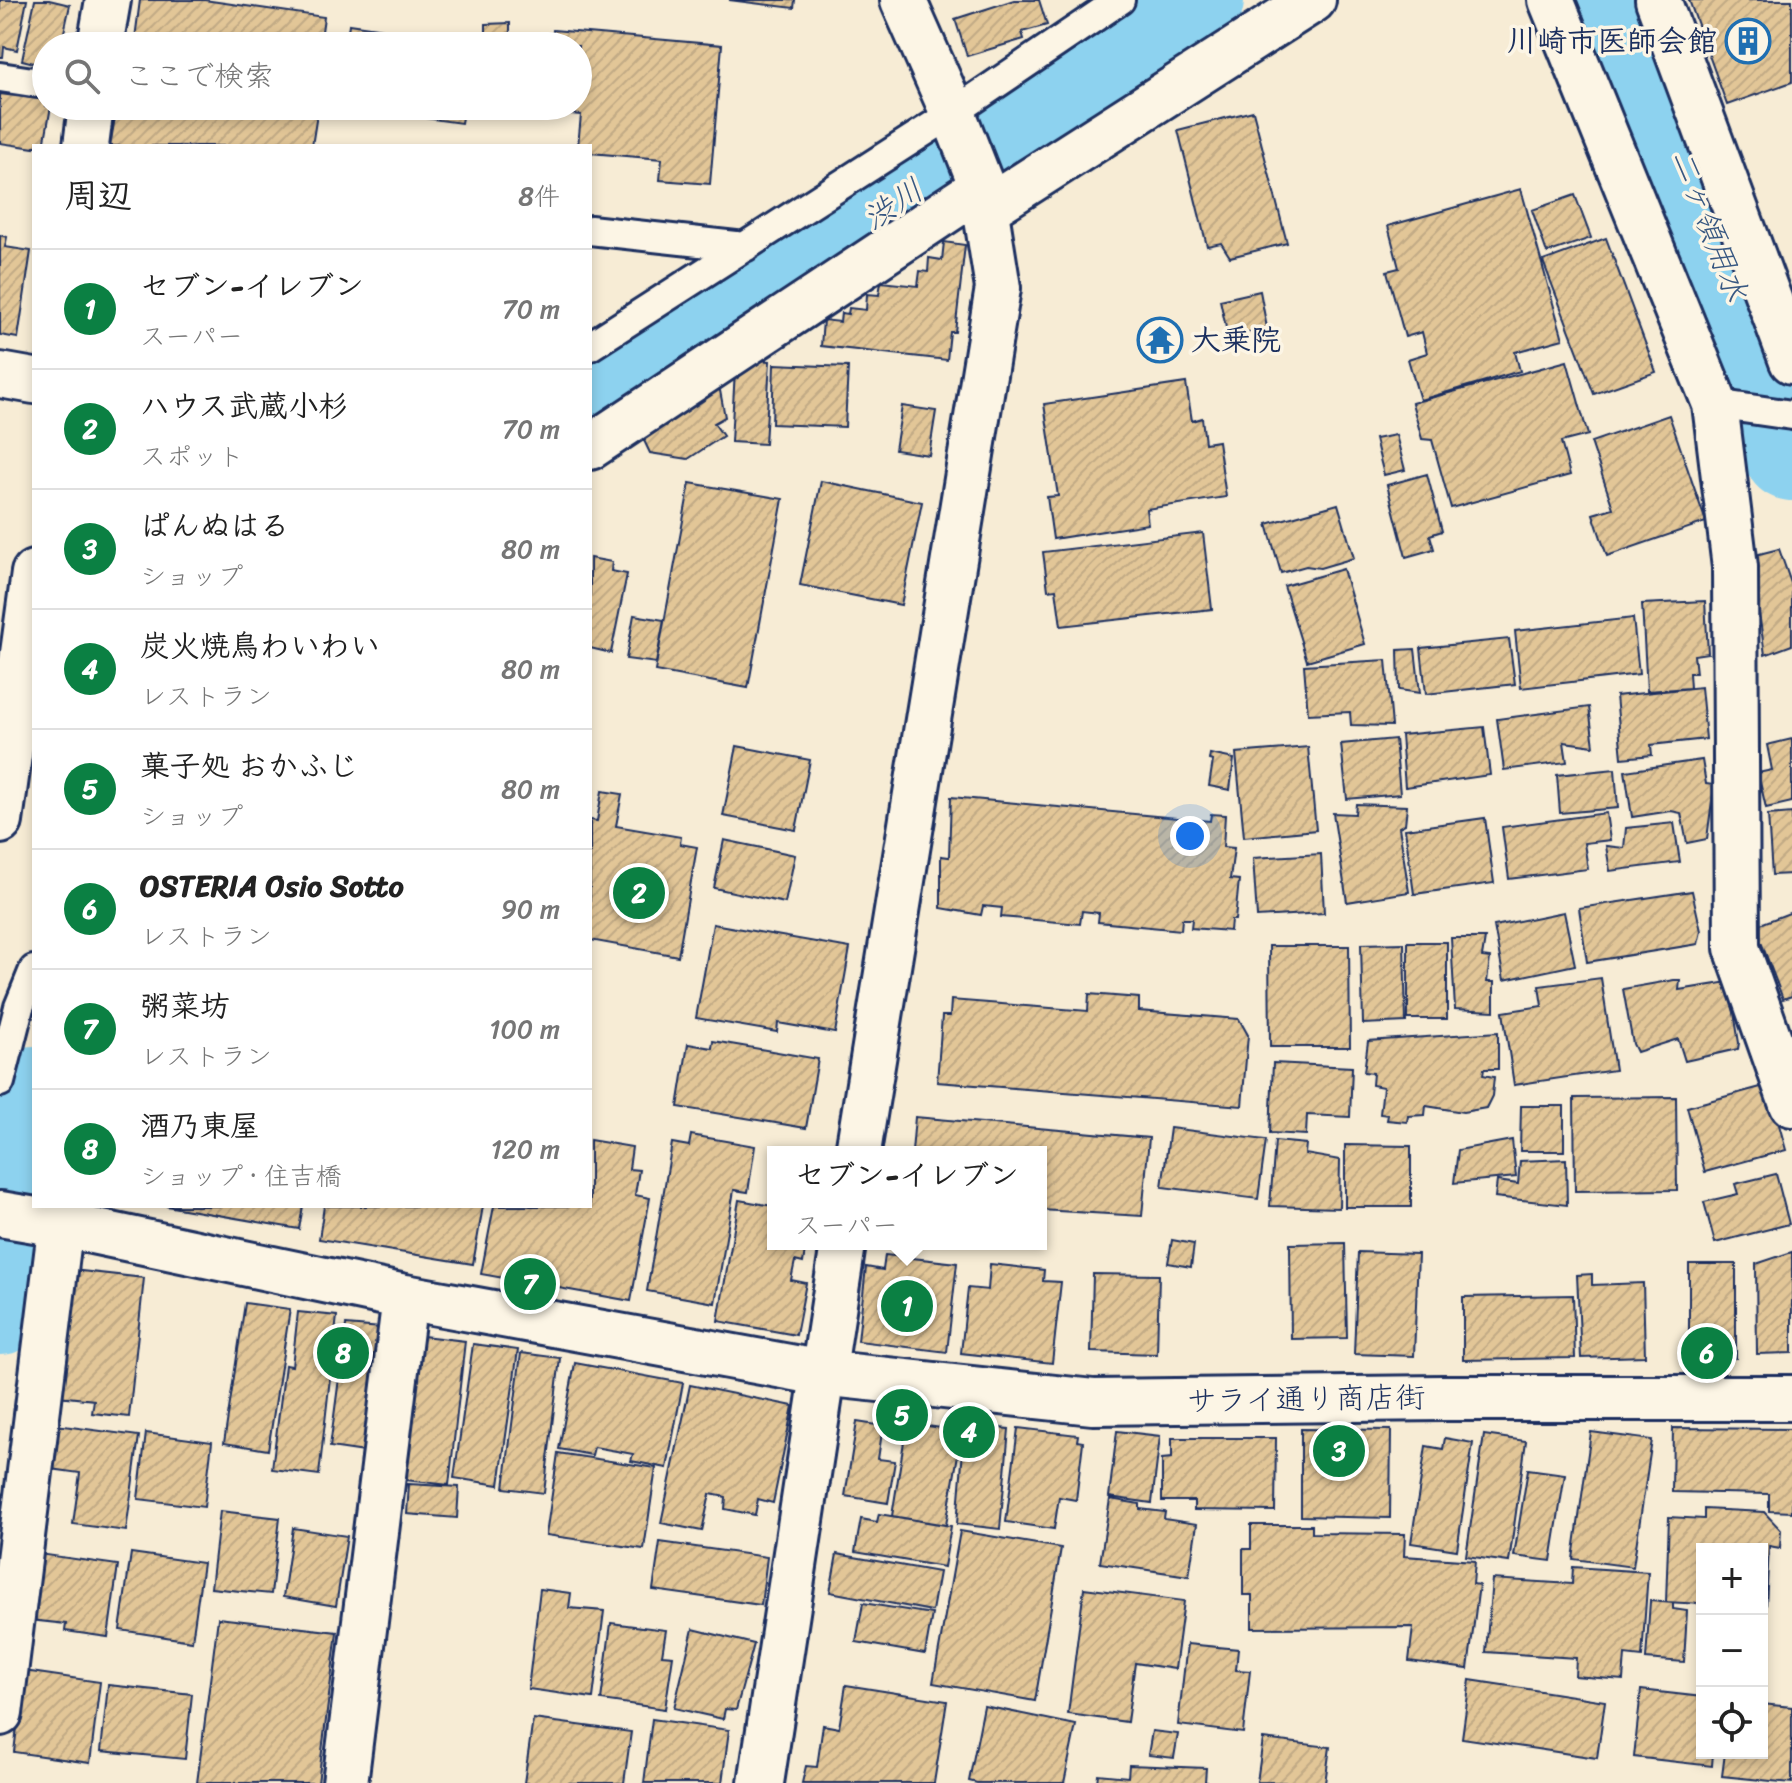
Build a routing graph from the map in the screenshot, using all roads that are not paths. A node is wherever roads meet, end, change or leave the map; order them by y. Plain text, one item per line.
1 (108, 0) edge
2 (903, 0) edge
3 (1120, 0) edge
4 (1313, 0) edge
5 (1551, 0) edge
6 (1658, 0) edge
7 (102, 32) edge
8 (0, 77) edge
9 (32, 82) edge
10 (953, 113) junction
11 (89, 120) edge
12 (86, 144) edge
13 (984, 198) junction
14 (592, 230) edge
15 (745, 247) junction
16 (592, 345) edge
17 (1792, 361) edge
18 (0, 375) edge
19 (32, 381) edge
20 (1715, 404) junction
21 (1792, 415) edge
22 (592, 446) edge
23 (32, 588) edge
24 (0, 821) edge
25 (32, 975) edge
26 (0, 1082) edge
27 (1792, 1104) edge
28 (859, 1146) edge
29 (0, 1214) edge
30 (61, 1215) edge
31 (842, 1250) edge
32 (405, 1297) junction
33 (822, 1373) junction
34 (1792, 1398) edge
35 (0, 1713) edge
36 (345, 1783) edge
37 (761, 1783) edge

1 - 7 street
2 - 10 street
3 - 10 lane
4 - 13 street
5 - 20 street
6 - 17 street
8 - 9 lane
10 - 13 street
10 - 15 lane
11 - 12 street
13 - 22 street
13 - 28 street
14 - 15 lane
15 - 16 lane
18 - 19 street
20 - 21 lane
20 - 27 street
23 - 24 street
25 - 26 lane
29 - 30 street, サライ通り商店街
30 - 32 street, サライ通り商店街
30 - 35 street
31 - 33 street
32 - 33 street, サライ通り商店街
32 - 36 street
33 - 34 street, サライ通り商店街
33 - 37 street

